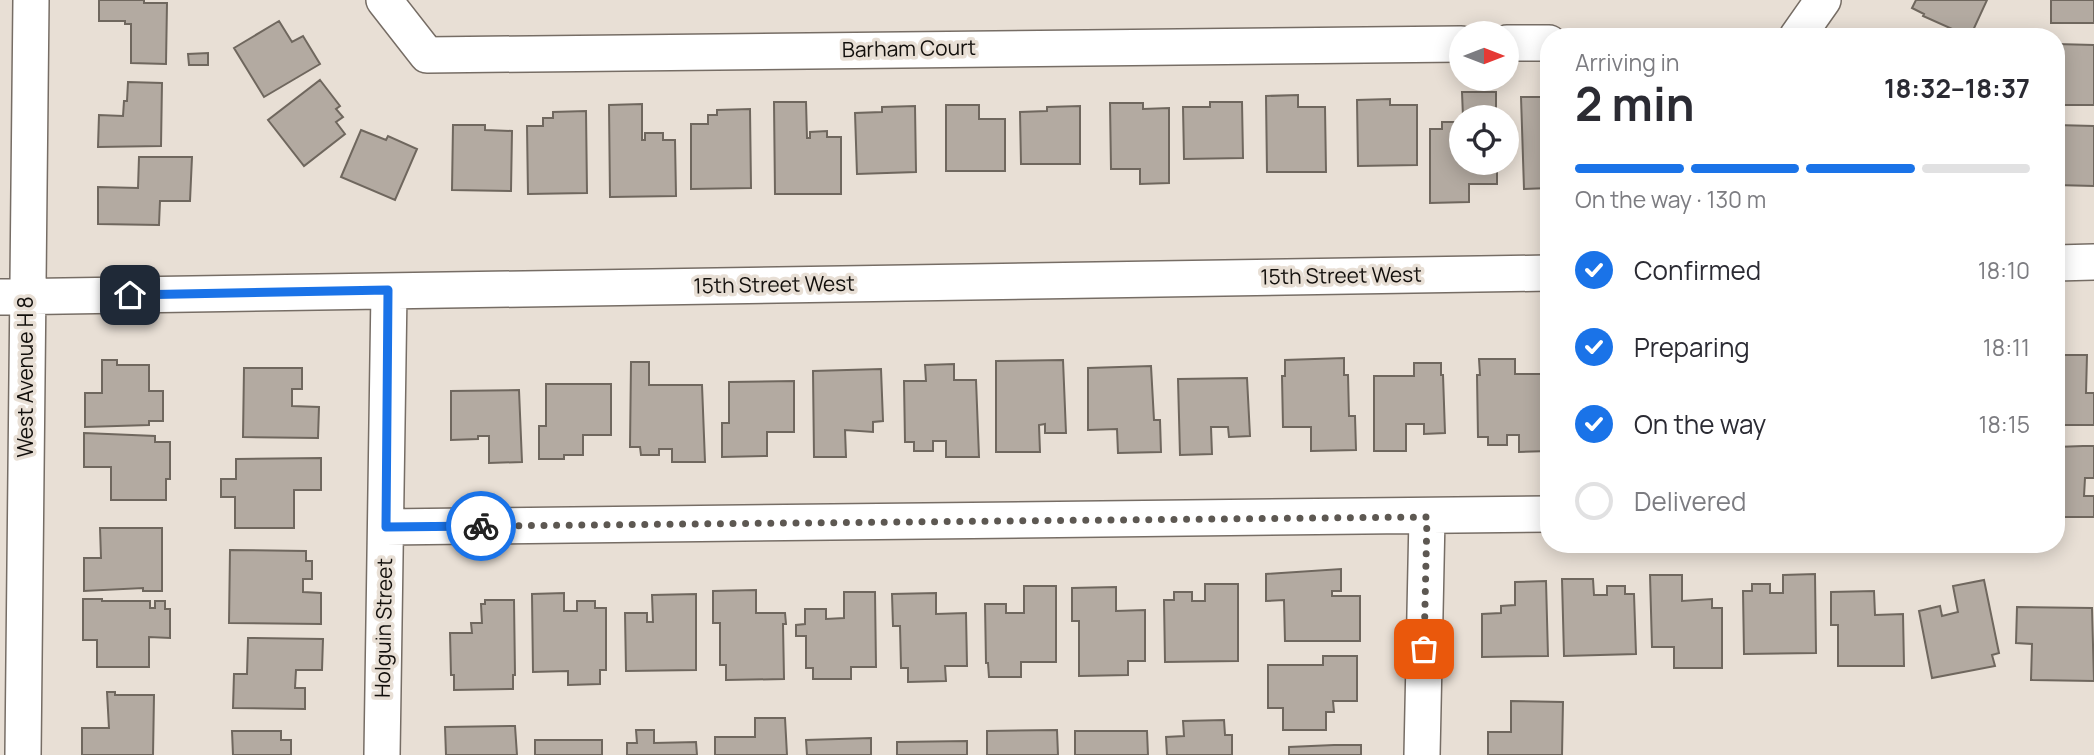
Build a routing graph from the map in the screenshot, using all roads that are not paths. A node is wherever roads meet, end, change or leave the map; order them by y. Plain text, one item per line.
1 (31, 0) edge
2 (384, 0) edge
3 (1823, 0) edge
4 (1803, 28) edge
5 (1519, 43) edge
6 (1540, 43) edge
7 (1449, 44) edge
8 (2065, 262) edge
9 (2094, 262) edge
10 (1540, 273) edge
11 (388, 290) junction
12 (13, 297) edge
13 (1540, 514) edge
14 (1427, 517) junction
15 (386, 527) junction
16 (23, 755) edge
17 (382, 755) edge
18 (1422, 755) edge

1 - 12 street, West Avenue H 8
2 - 7 street, Barham Court
3 - 4 street
5 - 6 street
8 - 9 street
10 - 11 street, 15th Street West
11 - 12 street, 15th Street West
11 - 15 street, Holguin Street
12 - 16 street, West Avenue H 8
13 - 14 street
14 - 15 street
14 - 18 street
15 - 17 street, Holguin Street

